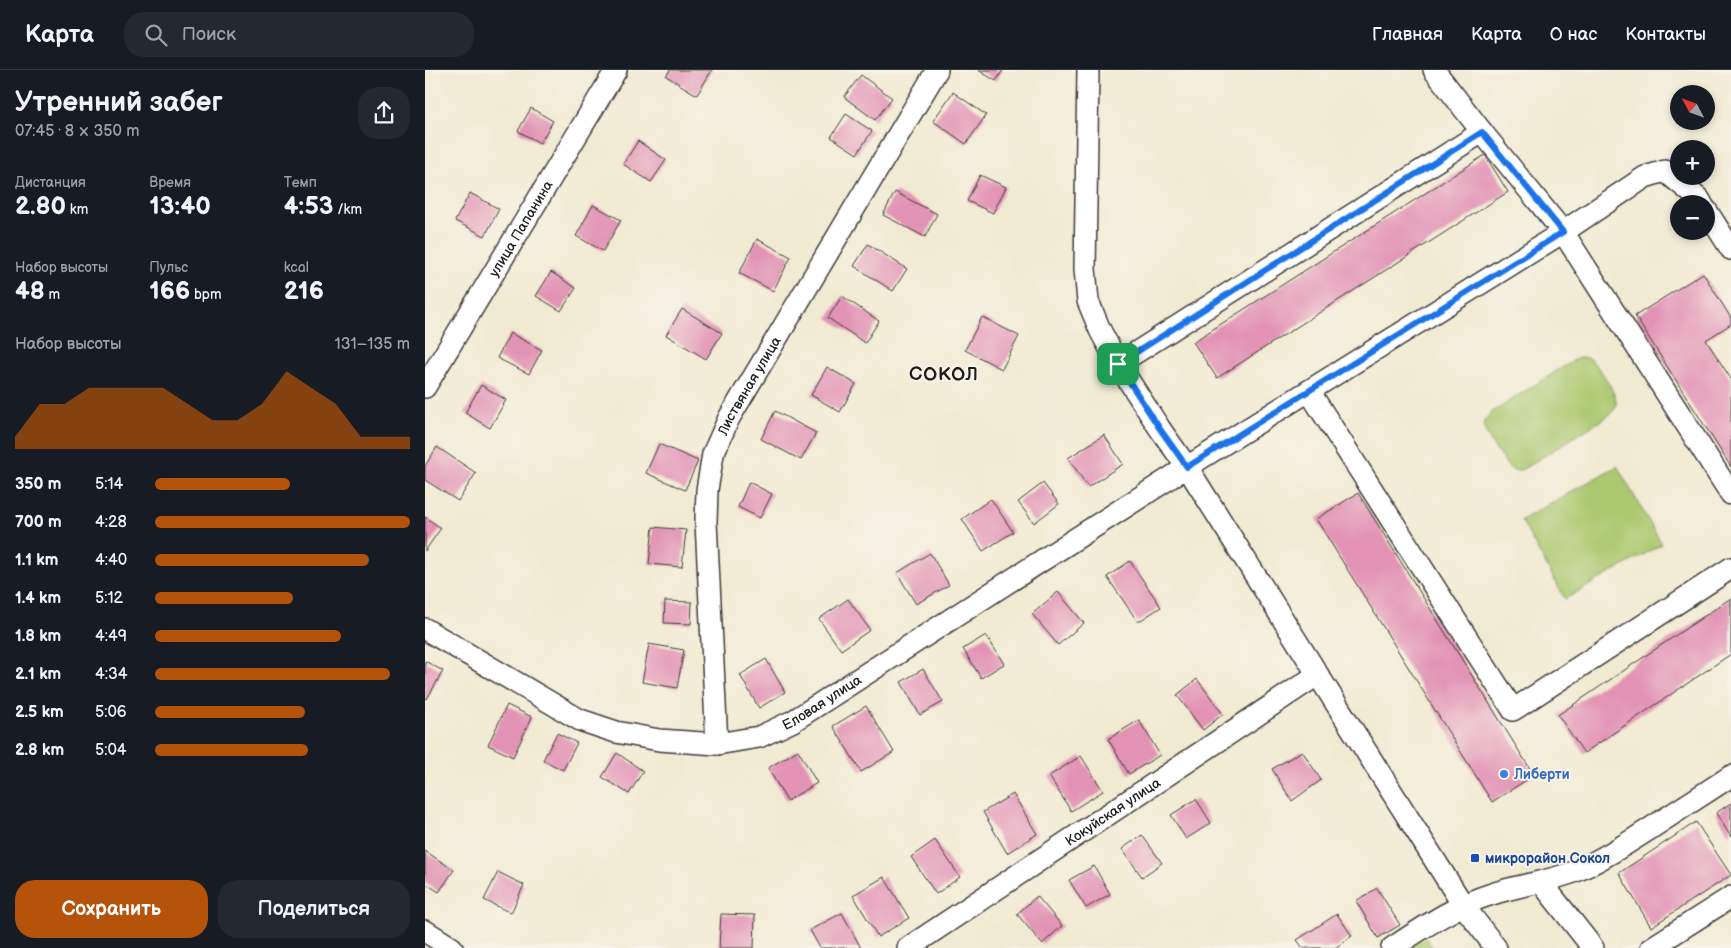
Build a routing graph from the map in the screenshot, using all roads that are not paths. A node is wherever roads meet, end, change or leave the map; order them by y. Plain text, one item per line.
1 (617, 70) edge
2 (937, 70) edge
3 (1088, 70) edge
4 (1434, 70) edge
5 (1482, 132) junction
6 (1694, 195) edge
7 (1715, 224) edge
8 (1563, 232) junction
9 (1731, 249) edge
10 (1118, 364) junction
11 (425, 387) edge
12 (1309, 391) junction
13 (1187, 467) junction
14 (1731, 494) edge
15 (1731, 568) edge
16 (425, 629) edge
17 (1317, 675) junction
18 (717, 744) junction
19 (1731, 776) edge
20 (1541, 882) junction
21 (1731, 897) edge
22 (1463, 905) junction
23 (425, 931) edge
24 (452, 948) edge
25 (908, 948) edge
26 (1392, 948) edge
27 (1496, 948) edge
28 (1593, 948) edge
29 (1651, 948) edge

1 - 11 street, улица Папанина
2 - 18 street, Листвяная улица
3 - 10 street
4 - 5 street
5 - 8 street
5 - 10 street
6 - 8 street, Еловая улица
7 - 9 street
8 - 12 street, Еловая улица
8 - 14 street
10 - 13 street
12 - 13 street, Еловая улица
12 - 15 street
13 - 17 street
13 - 18 street, Еловая улица
16 - 18 street, Еловая улица
17 - 22 street
17 - 25 street, Кокуйская улица
19 - 20 street
20 - 22 street
20 - 28 street
21 - 29 street
22 - 26 street
22 - 27 street
23 - 24 street

